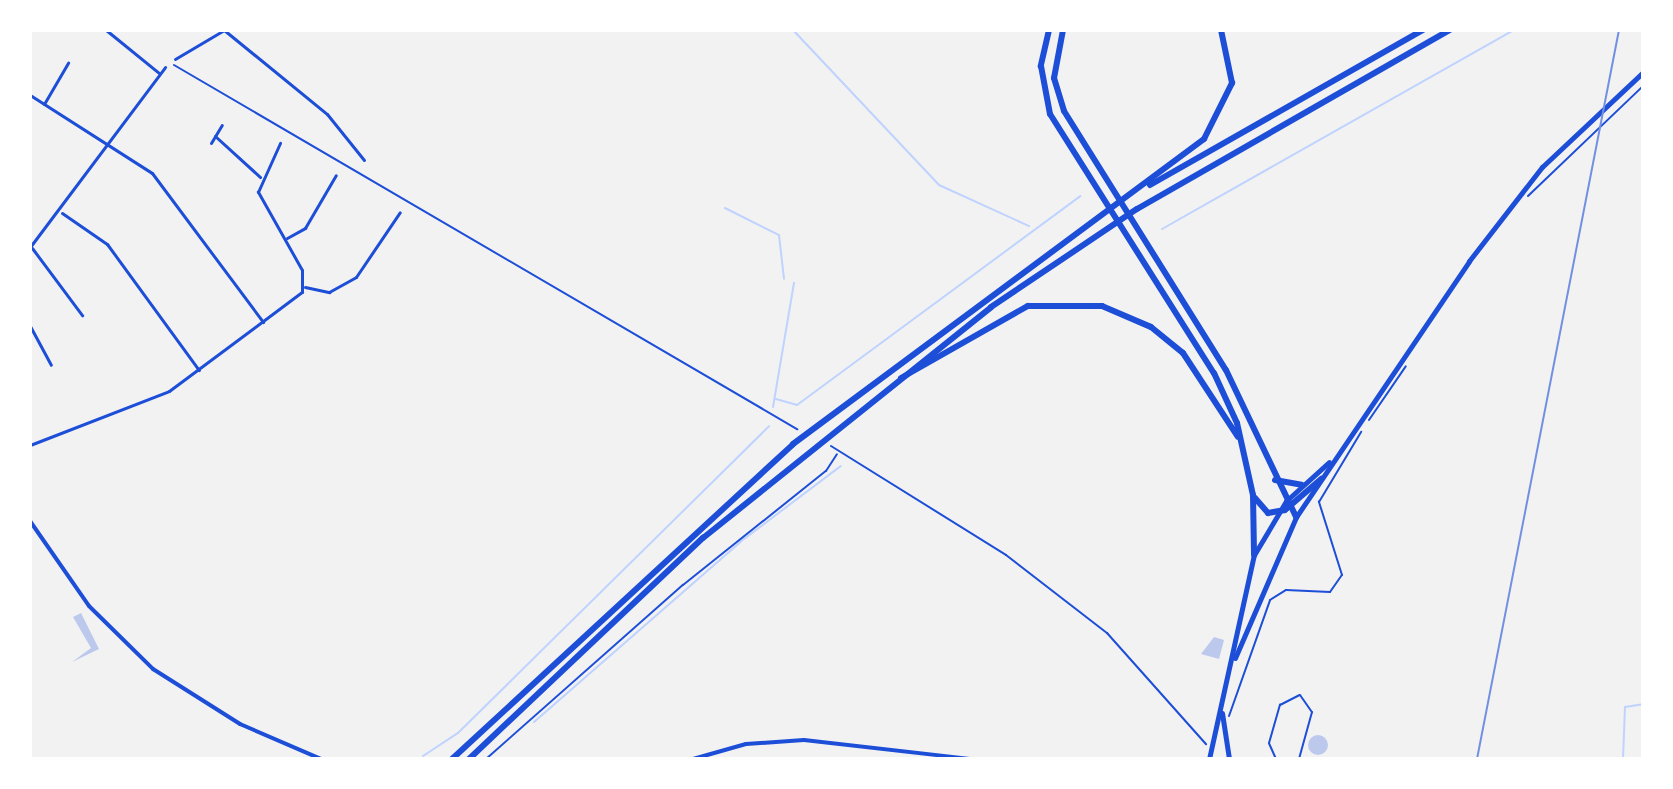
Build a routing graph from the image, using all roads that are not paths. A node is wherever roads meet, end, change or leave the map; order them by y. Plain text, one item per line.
1 (106, 30) edge
2 (208, 30) edge
3 (224, 30) edge
4 (1049, 30) edge
5 (1063, 30) edge
6 (1221, 30) edge
7 (1423, 30) edge
8 (1450, 30) edge
9 (214, 35) junction
10 (175, 59) dead end
11 (68, 63) dead end
12 (165, 67) dead end
13 (1643, 72) edge
14 (159, 73) junction
15 (30, 95) edge
16 (44, 104) junction
17 (222, 125) dead end
18 (215, 136) junction
19 (211, 143) dead end
20 (280, 143) dead end
21 (109, 147) junction
22 (364, 160) dead end
23 (336, 175) dead end
24 (260, 177) junction
25 (1130, 196) junction
26 (400, 212) dead end
27 (62, 213) junction
28 (287, 238) junction
29 (384, 239) junction
30 (391, 244) dead end
31 (30, 247) edge
32 (305, 287) junction
33 (82, 315) dead end
34 (263, 322) junction
35 (30, 326) edge
36 (51, 365) dead end
37 (199, 370) junction
38 (892, 382) junction
39 (30, 445) edge
40 (1245, 451) junction
41 (1333, 459) junction
42 (1272, 478) junction
43 (1321, 479) junction
44 (1302, 485) junction
45 (1253, 495) junction
46 (1288, 504) junction
47 (1278, 512) junction
48 (1296, 517) junction
49 (30, 521) edge
50 (1254, 555) junction
51 (1235, 658) junction
52 (1221, 712) junction
53 (321, 759) edge
54 (452, 759) edge
55 (469, 759) edge
56 (693, 759) edge
57 (972, 759) edge
58 (1209, 759) edge
59 (1229, 759) edge
60 (1276, 759) edge
61 (1299, 759) edge

1 - 14 street
2 - 9 street
3 - 9 street
3 - 22 street
4 - 40 highway
5 - 42 highway
6 - 25 highway
7 - 25 highway
8 - 38 highway
9 - 10 street
11 - 16 street
12 - 14 street
13 - 41 main road
14 - 21 street
15 - 16 street
16 - 21 street
17 - 18 street
18 - 19 street
18 - 24 street
20 - 24 street
21 - 27 street
21 - 34 street
23 - 28 street
24 - 28 street
25 - 54 highway
26 - 29 street
27 - 31 street
27 - 37 street
28 - 32 street
29 - 30 street
29 - 32 street
31 - 33 street
32 - 34 street
34 - 37 street
35 - 36 street
37 - 39 street
38 - 40 highway
38 - 55 highway
40 - 45 highway
41 - 43 main road
41 - 44 main road
42 - 44 highway
42 - 46 highway
43 - 46 highway
43 - 48 main road
44 - 46 main road
45 - 47 highway
45 - 50 highway
46 - 47 highway
46 - 48 highway
47 - 50 main road
48 - 51 main road
49 - 53 street
50 - 51 main road
51 - 52 main road
52 - 58 main road
52 - 59 main road
56 - 57 street
60 - 61 lane

